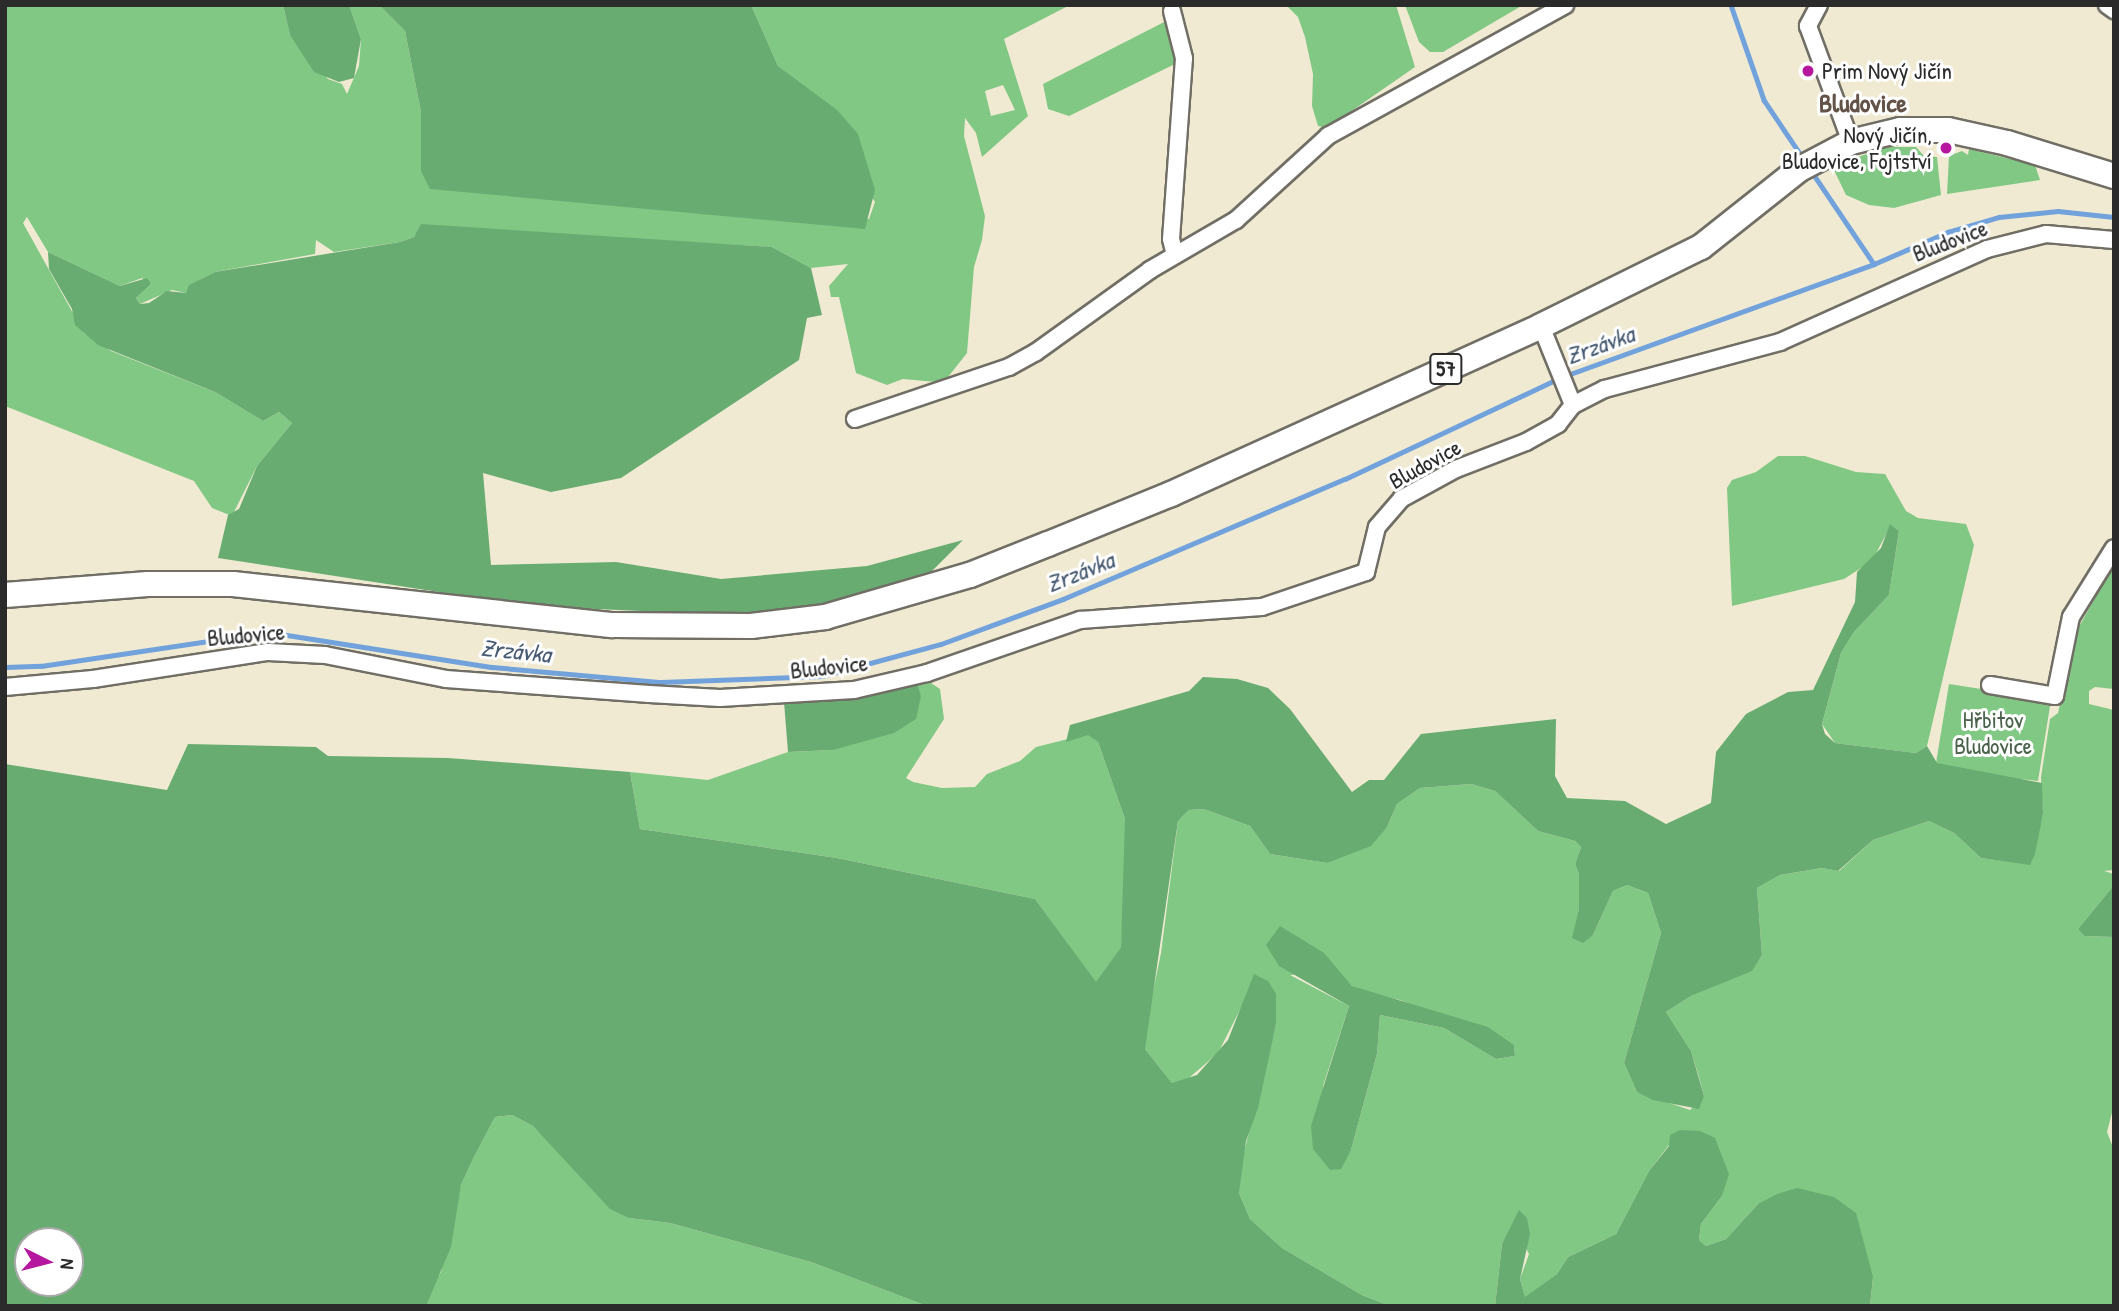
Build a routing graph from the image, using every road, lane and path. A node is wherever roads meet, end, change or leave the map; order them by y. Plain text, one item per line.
1 (1565, 5) edge
2 (1819, 5) edge
3 (2107, 5) edge
4 (2114, 10) edge
5 (1172, 11) dead end
6 (1851, 142) junction
7 (2114, 176) edge
8 (2114, 240) edge
9 (1175, 255) junction
10 (1541, 326) junction
11 (1571, 400) junction
12 (855, 419) dead end
13 (2114, 548) edge
14 (5, 595) edge
15 (1990, 685) dead end
16 (5, 687) edge

1 - 9 street
2 - 6 street
3 - 4 street
5 - 9 street
6 - 7 main road, 57
6 - 10 main road, 57
8 - 11 street, Bludovice
9 - 12 street
10 - 11 street
10 - 14 main road, 57
11 - 16 street, Bludovice
13 - 15 street

